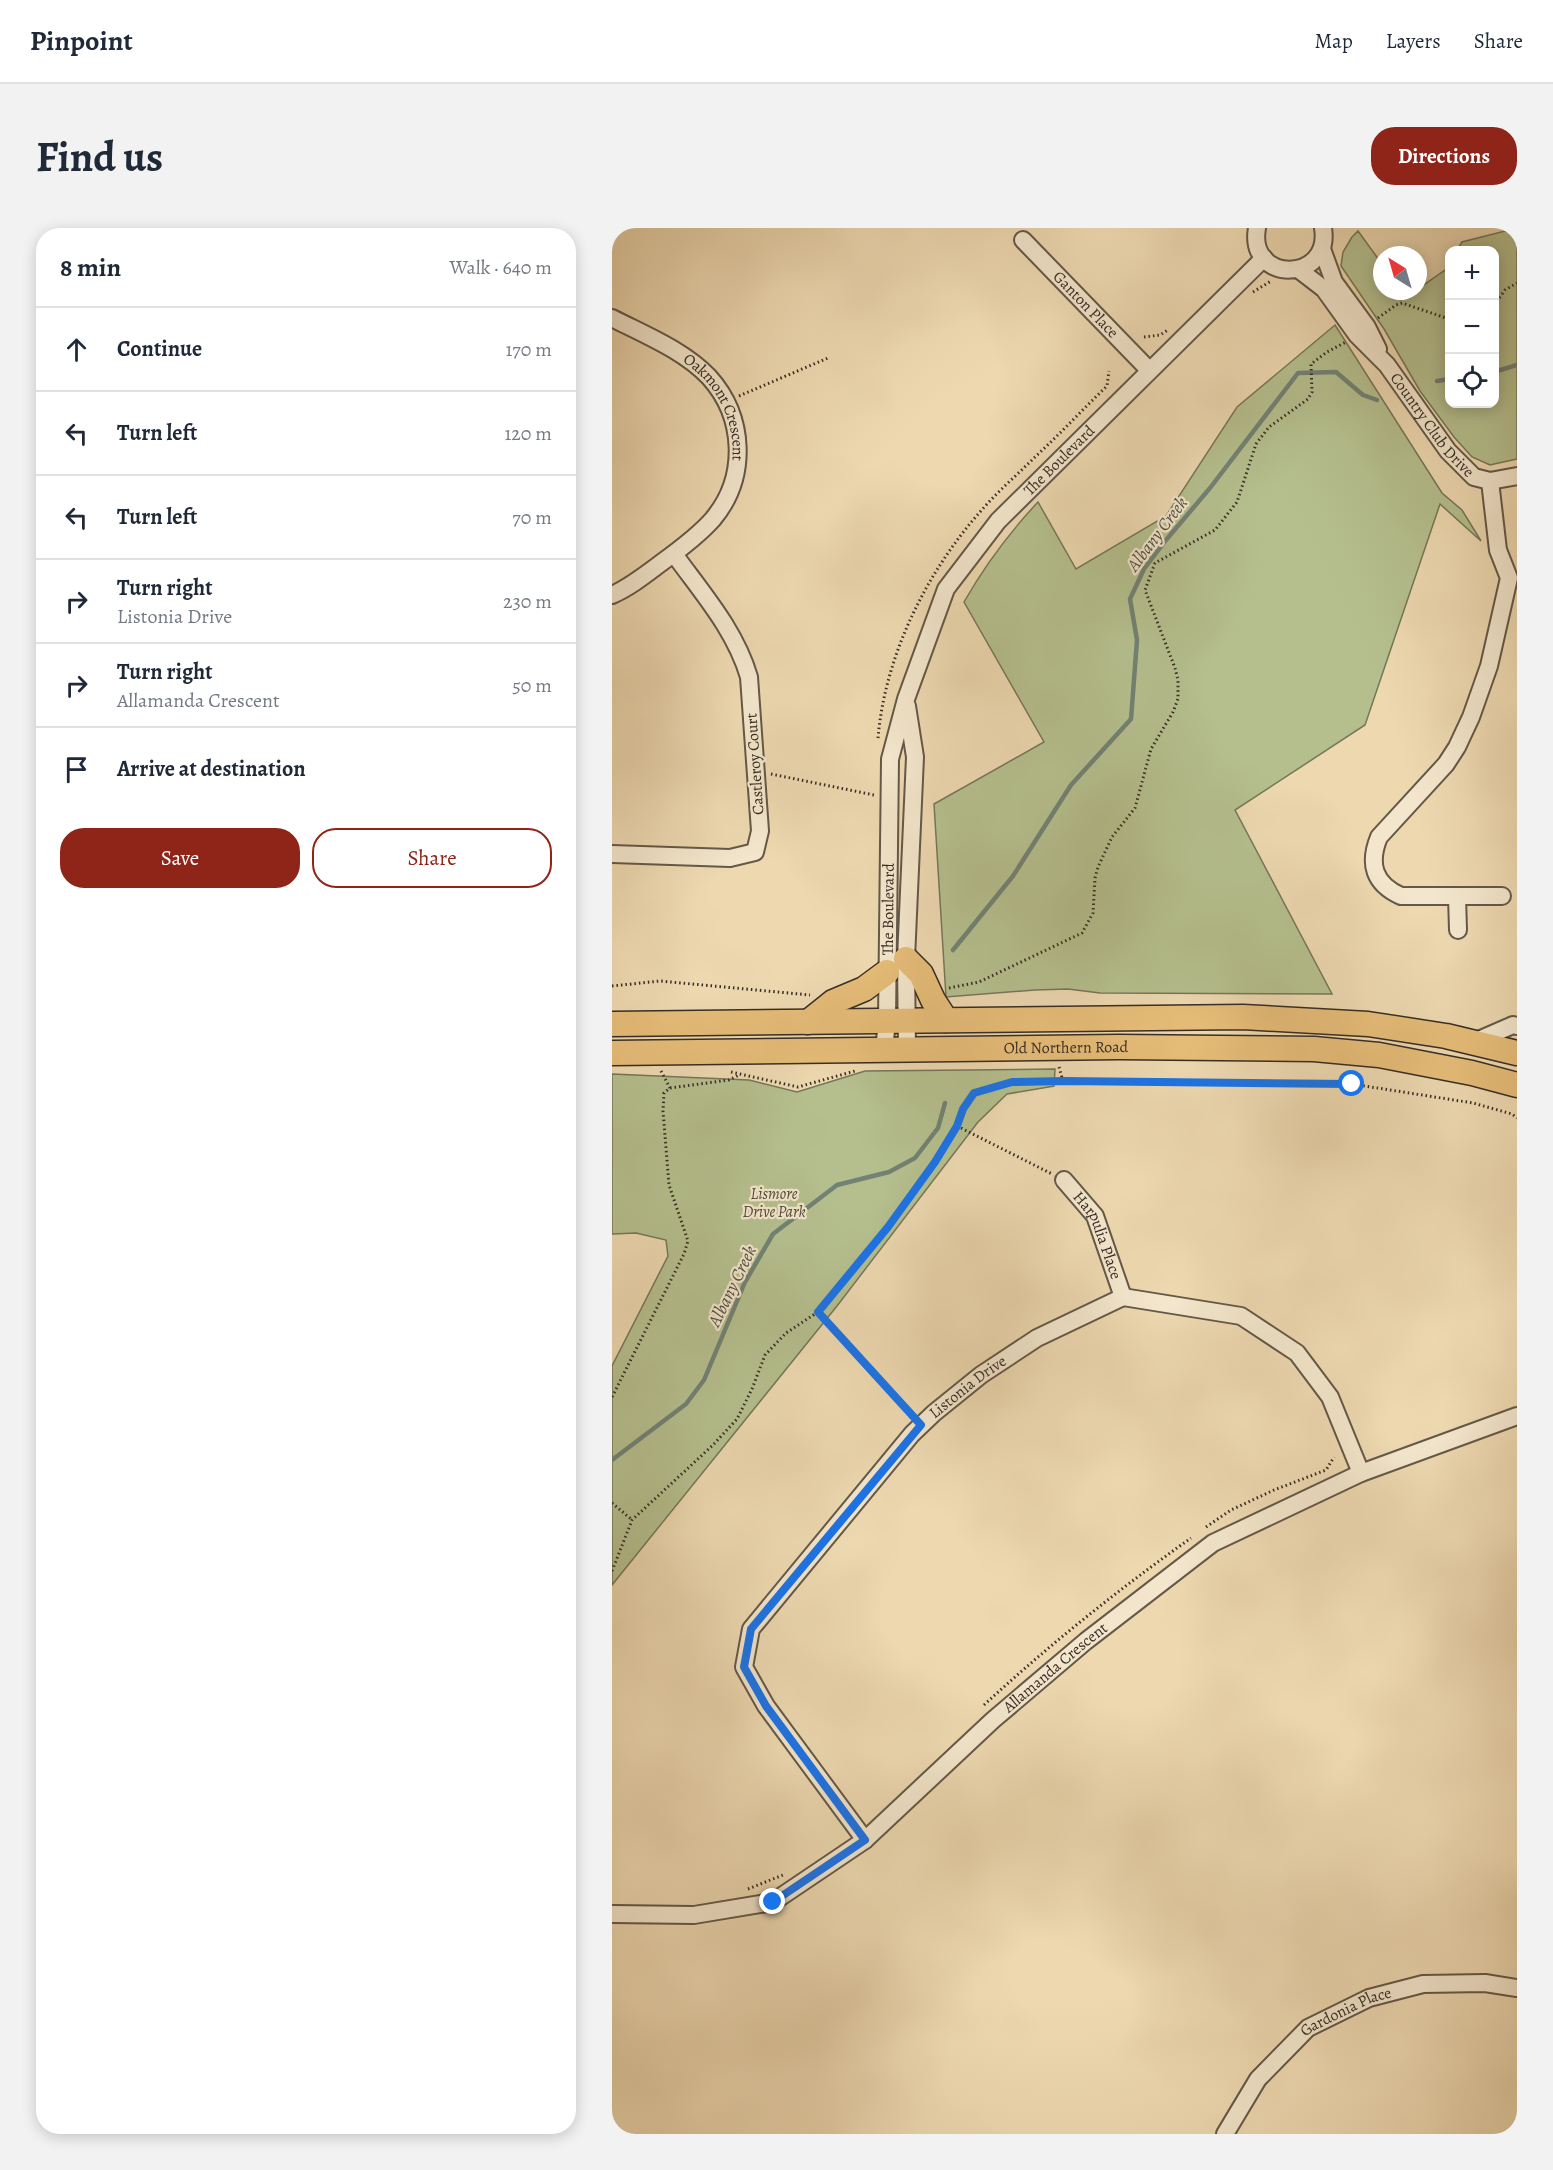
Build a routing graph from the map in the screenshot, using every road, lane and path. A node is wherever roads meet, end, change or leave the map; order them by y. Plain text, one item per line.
1 (1257, 228) edge
2 (1323, 228) edge
3 (1023, 240) dead end
4 (1322, 249) junction
5 (1264, 258) junction
6 (1298, 269) junction
7 (1279, 278) dead end
8 (1517, 284) edge
9 (1253, 292) dead end
10 (1498, 300) edge
11 (612, 318) edge
12 (1445, 318) edge
13 (1375, 320) dead end
14 (1175, 322) dead end
15 (1144, 337) dead end
16 (1352, 338) dead end
17 (828, 358) dead end
18 (1386, 365) junction
19 (1149, 370) junction
20 (726, 402) junction
21 (1517, 476) edge
22 (1490, 481) junction
23 (674, 554) junction
24 (612, 595) edge
25 (906, 699) junction
26 (755, 771) junction
27 (889, 798) junction
28 (612, 854) edge
29 (1457, 896) junction
30 (1502, 896) dead end
31 (1458, 930) dead end
32 (896, 965) junction
33 (939, 991) dead end
34 (897, 1020) junction
35 (946, 1020) junction
36 (808, 1022) junction
37 (612, 1024) edge
38 (1517, 1026) edge
39 (1474, 1042) junction
40 (896, 1050) junction
41 (612, 1053) edge
42 (1517, 1053) edge
43 (1048, 1067) dead end
44 (861, 1069) dead end
45 (726, 1070) dead end
46 (651, 1071) dead end
47 (660, 1071) junction
48 (671, 1071) dead end
49 (741, 1074) junction
50 (1064, 1081) junction
51 (1517, 1085) edge
52 (670, 1088) junction
53 (1517, 1118) edge
54 (957, 1126) junction
55 (1064, 1180) joint
56 (1123, 1297) junction
57 (818, 1312) junction
58 (612, 1397) edge
59 (1517, 1416) edge
60 (921, 1425) junction
61 (1361, 1473) junction
62 (612, 1503) edge
63 (632, 1520) junction
64 (612, 1571) edge
65 (865, 1840) junction
66 (784, 1874) dead end
67 (739, 1892) dead end
68 (612, 1914) edge
69 (1517, 1988) edge
70 (1225, 2134) edge

1 - 5 street
2 - 4 street
3 - 19 street, Ganton Place
4 - 6 street
4 - 18 street, Country Club Drive
5 - 6 street
5 - 19 street, The Boulevard
6 - 18 street, Country Club Drive
7 - 9 path
8 - 10 path
11 - 20 street, Oakmont Crescent
12 - 13 path
14 - 15 path
16 - 33 path
17 - 20 path
18 - 22 street, Country Club Drive
19 - 25 street, The Boulevard
20 - 23 street, Oakmont Crescent
21 - 22 street, Country Club Drive
22 - 29 street
23 - 24 street, Oakmont Crescent
23 - 26 street, Castleroy Court
25 - 27 street, The Boulevard
25 - 32 street, The Boulevard
26 - 27 path
26 - 28 street, Castleroy Court
27 - 32 street, The Boulevard
29 - 30 street
29 - 31 street
32 - 34 street, The Boulevard
32 - 34 street, The Boulevard
32 - 35 highway
32 - 36 highway
34 - 35 highway, Old Northern Road
34 - 36 highway, Old Northern Road
34 - 40 street, The Boulevard
34 - 40 street, The Boulevard
35 - 39 highway, Old Northern Road
36 - 37 highway, Old Northern Road
38 - 39 street
39 - 42 highway, Old Northern Road
40 - 41 highway, Old Northern Road
40 - 51 highway, Old Northern Road
43 - 50 path
44 - 49 path
45 - 49 path
46 - 47 path
47 - 48 path
47 - 52 path
49 - 52 path
50 - 53 path
50 - 54 path
52 - 58 path
54 - 55 path
54 - 57 path
55 - 56 street, Harpulia Place
56 - 60 street, Listonia Drive
56 - 61 street
57 - 60 path
57 - 63 path
59 - 61 street, Allamanda Crescent
60 - 65 street, Listonia Drive
61 - 65 street, Allamanda Crescent
62 - 63 path
63 - 64 path
65 - 68 street, Allamanda Crescent
66 - 67 path
69 - 70 street, Gardonia Place

